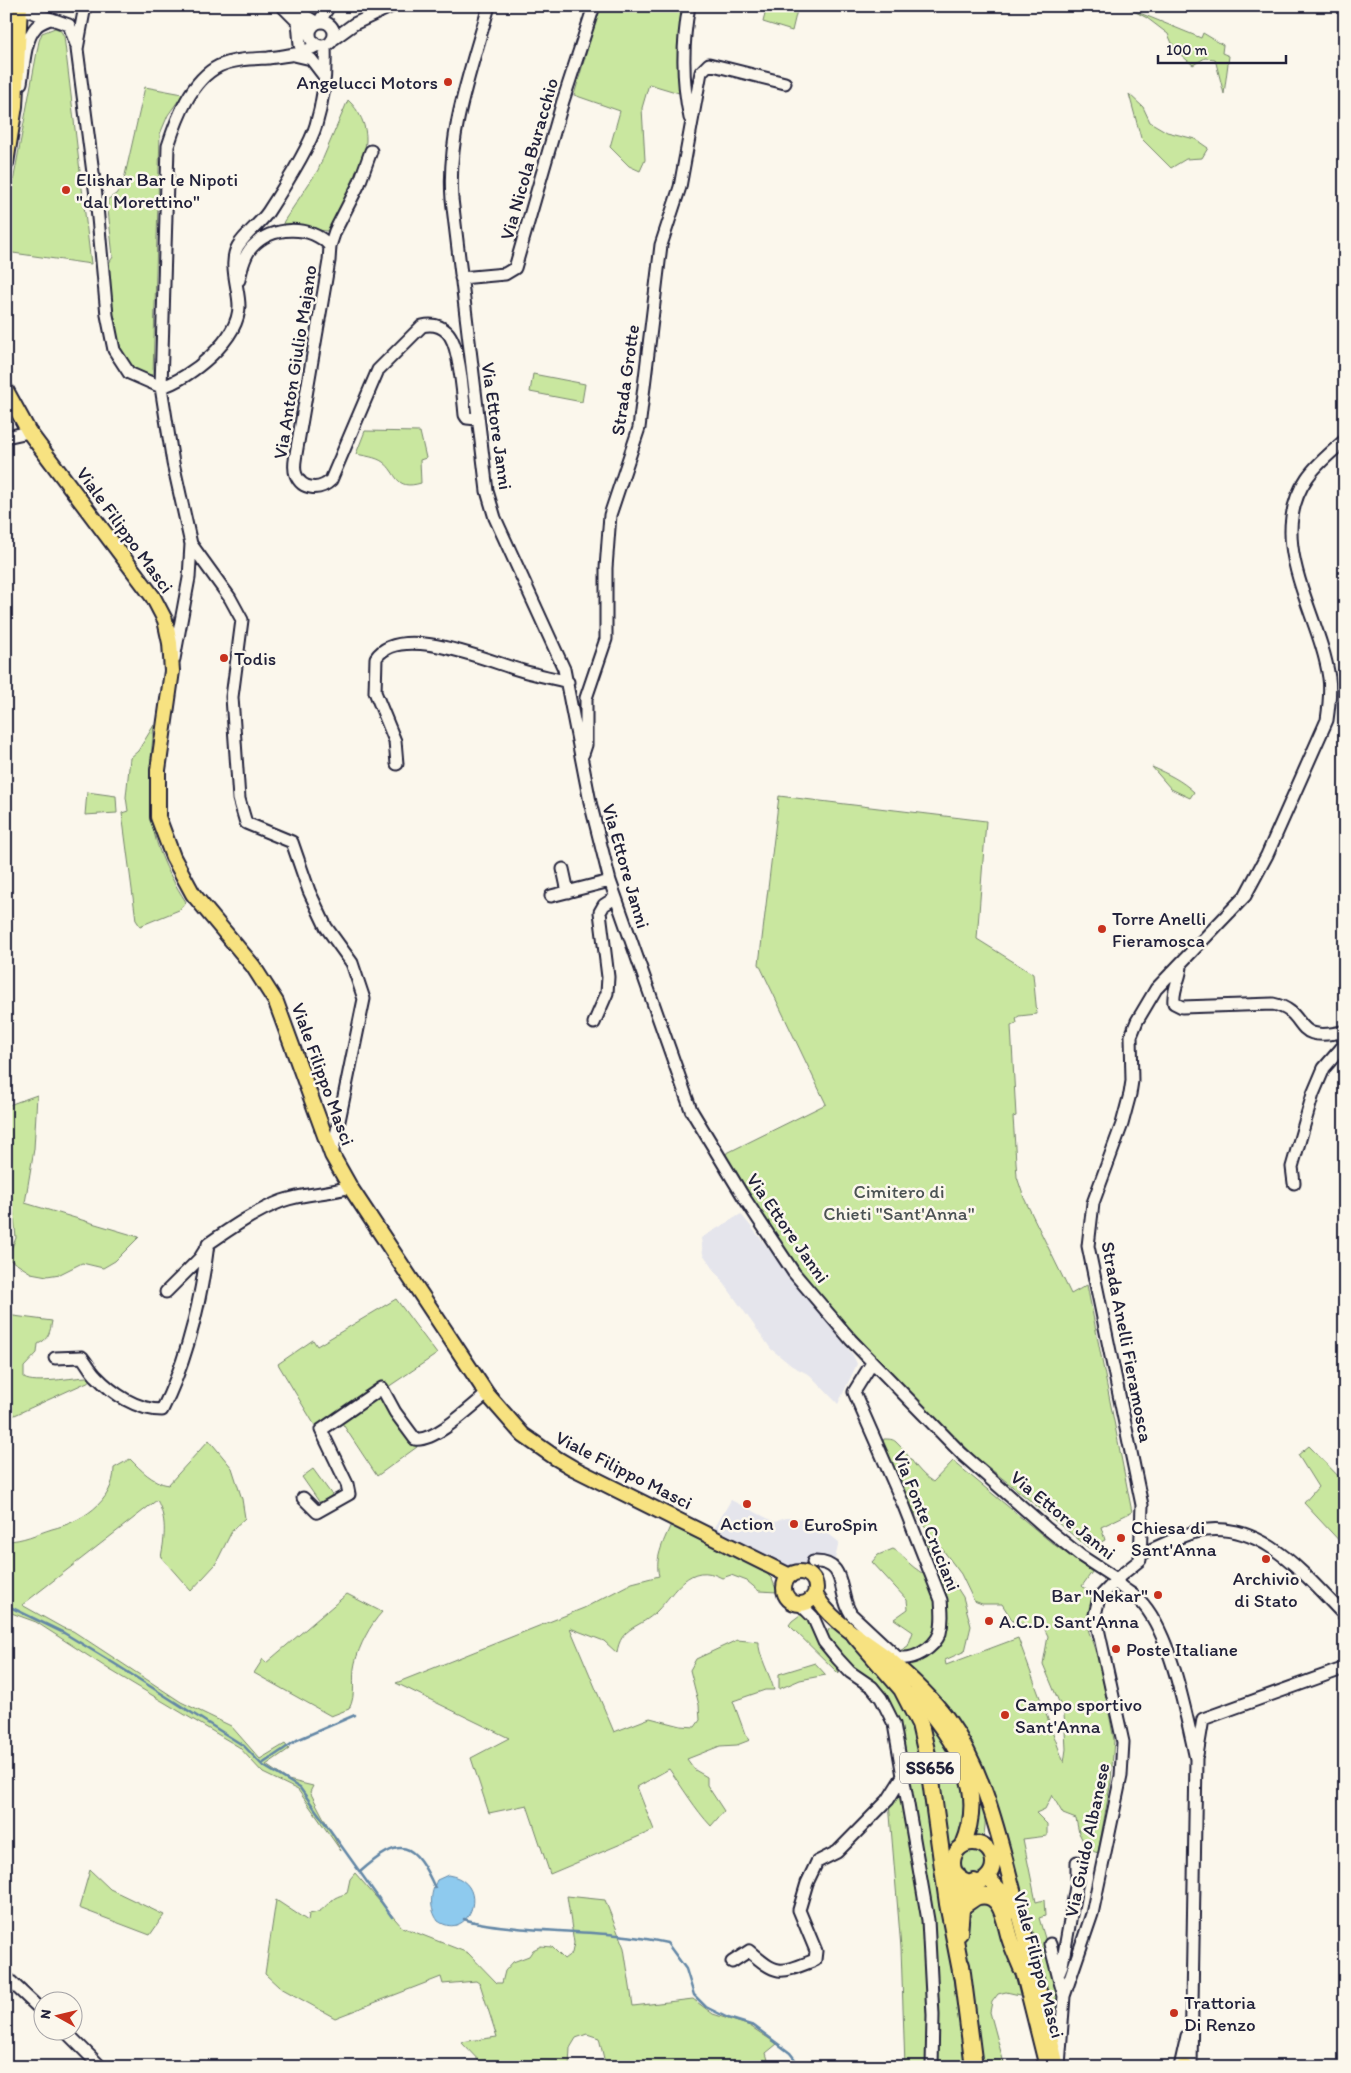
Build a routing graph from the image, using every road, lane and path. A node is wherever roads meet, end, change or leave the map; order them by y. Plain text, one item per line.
1 (282, 6) edge
2 (289, 6) edge
3 (329, 6) edge
4 (333, 6) edge
5 (392, 6) edge
6 (489, 6) edge
7 (594, 6) edge
8 (688, 6) edge
9 (18, 7) edge
10 (82, 8) edge
11 (50, 19) junction
12 (63, 21) junction
13 (297, 21) junction
14 (323, 34) junction
15 (300, 45) junction
16 (77, 49) junction
17 (287, 56) junction
18 (6, 63) edge
19 (325, 77) junction
20 (785, 83) dead end
21 (15, 106) junction
22 (692, 125) junction
23 (371, 151) dead end
24 (6, 163) edge
25 (330, 246) junction
26 (461, 278) junction
27 (237, 287) junction
28 (161, 387) junction
29 (6, 390) edge
30 (477, 419) junction
31 (28, 432) junction
32 (6, 437) edge
33 (1345, 440) edge
34 (191, 544) junction
35 (172, 671) junction
36 (568, 682) junction
37 (582, 755) junction
38 (397, 764) dead end
39 (563, 869) dead end
40 (610, 881) junction
41 (568, 892) junction
42 (551, 896) dead end
43 (615, 898) junction
44 (1181, 963) junction
45 (594, 1023) dead end
46 (1344, 1032) edge
47 (332, 1155) junction
48 (1294, 1183) dead end
49 (350, 1188) junction
50 (208, 1244) junction
51 (166, 1292) dead end
52 (55, 1358) dead end
53 (872, 1362) junction
54 (486, 1394) junction
55 (303, 1498) dead end
56 (1141, 1557) junction
57 (813, 1562) dead end
58 (1118, 1580) junction
59 (787, 1582) junction
60 (806, 1600) junction
61 (1345, 1616) edge
62 (851, 1632) junction
63 (821, 1633) junction
64 (1345, 1668) edge
65 (1196, 1759) junction
66 (903, 1776) junction
67 (991, 1810) junction
68 (940, 1846) junction
69 (986, 1847) junction
70 (959, 1851) junction
71 (1077, 1862) dead end
72 (993, 1864) junction
73 (957, 1874) junction
74 (981, 1880) junction
75 (1013, 1889) junction
76 (962, 1906) junction
77 (951, 1922) junction
78 (1050, 1944) dead end
79 (732, 1962) dead end
80 (1022, 1968) junction
81 (1058, 1975) junction
82 (962, 1976) junction
83 (6, 1977) edge
84 (1064, 1996) junction
85 (32, 2002) edge
86 (1192, 2012) junction
87 (74, 2040) edge
88 (101, 2067) edge
89 (932, 2067) edge
90 (974, 2067) edge
91 (1047, 2067) edge
92 (1058, 2067) edge
93 (1183, 2067) edge
94 (1191, 2067) edge

1 - 13 street
2 - 14 street
3 - 14 street
4 - 14 street
5 - 14 street
6 - 26 street, Via Ettore Janni
7 - 26 street, Via Nicola Buracchio
8 - 22 street, Strada Grotte
9 - 11 street
9 - 18 main road
9 - 21 main road
10 - 12 street
10 - 16 street
11 - 12 street
11 - 21 street
12 - 16 street
13 - 14 street
13 - 15 street
14 - 15 street
14 - 17 street
14 - 19 street
14 - 19 street
15 - 17 street
16 - 28 street
17 - 19 street
17 - 28 street
19 - 27 street
20 - 22 street
21 - 24 main road
22 - 37 street, Strada Grotte
23 - 25 street, Via Anton Giulio Majano
25 - 27 street
25 - 30 street, Via Anton Giulio Majano
26 - 30 street, Via Ettore Janni
27 - 28 street
28 - 34 street
29 - 31 main road, Viale Filippo Masci
30 - 36 street, Via Ettore Janni
31 - 32 street
31 - 35 main road, Viale Filippo Masci
33 - 44 street, Strada Anelli Fieramosca
34 - 35 street
34 - 47 street
35 - 47 main road, Viale Filippo Masci
36 - 37 street, Via Ettore Janni
36 - 38 street
37 - 40 street, Via Ettore Janni
39 - 41 street
40 - 41 street
40 - 43 street, Via Ettore Janni
41 - 42 street
43 - 45 street
43 - 53 street, Via Ettore Janni
44 - 46 street
44 - 56 street, Strada Anelli Fieramosca
46 - 48 street
47 - 49 main road, Viale Filippo Masci
49 - 50 street
49 - 54 main road, Viale Filippo Masci
50 - 51 street
50 - 52 street
53 - 57 street, Via Fonte Cruciani
53 - 58 street, Via Ettore Janni
54 - 55 street
54 - 59 main road, Viale Filippo Masci
56 - 58 street, Via Guido Albanese
56 - 61 street, Via Guido Albanese
58 - 65 street, Via Ettore Janni
58 - 84 street, Via Guido Albanese
59 - 60 main road
59 - 60 main road
60 - 62 main road, Viale Filippo Masci
60 - 63 street
62 - 63 street
62 - 67 main road, Viale Filippo Masci
62 - 68 highway, SS656
62 - 70 main road, Viale Filippo Masci
63 - 66 street
64 - 65 street
65 - 86 street
66 - 79 street
66 - 89 street
67 - 69 main road, Viale Filippo Masci
67 - 75 main road, Viale Filippo Masci
68 - 70 highway
68 - 77 highway, SS656
69 - 70 main road
69 - 72 main road
70 - 73 main road
71 - 81 street, Via Guido Albanese
72 - 74 main road
72 - 75 main road, Viale Filippo Masci
73 - 74 main road
73 - 77 highway, SS656
74 - 76 highway, SS656
74 - 80 main road, Viale Filippo Masci
75 - 92 main road, Viale Filippo Masci
76 - 80 highway
76 - 82 highway, SS656
77 - 82 highway, SS656
78 - 81 street, Viale Filippo Masci
80 - 91 main road, Viale Filippo Masci
81 - 84 street, Via Guido Albanese
82 - 90 highway, SS656
83 - 85 street
84 - 92 street, Via Guido Albanese
86 - 93 street
86 - 94 street
87 - 88 street

